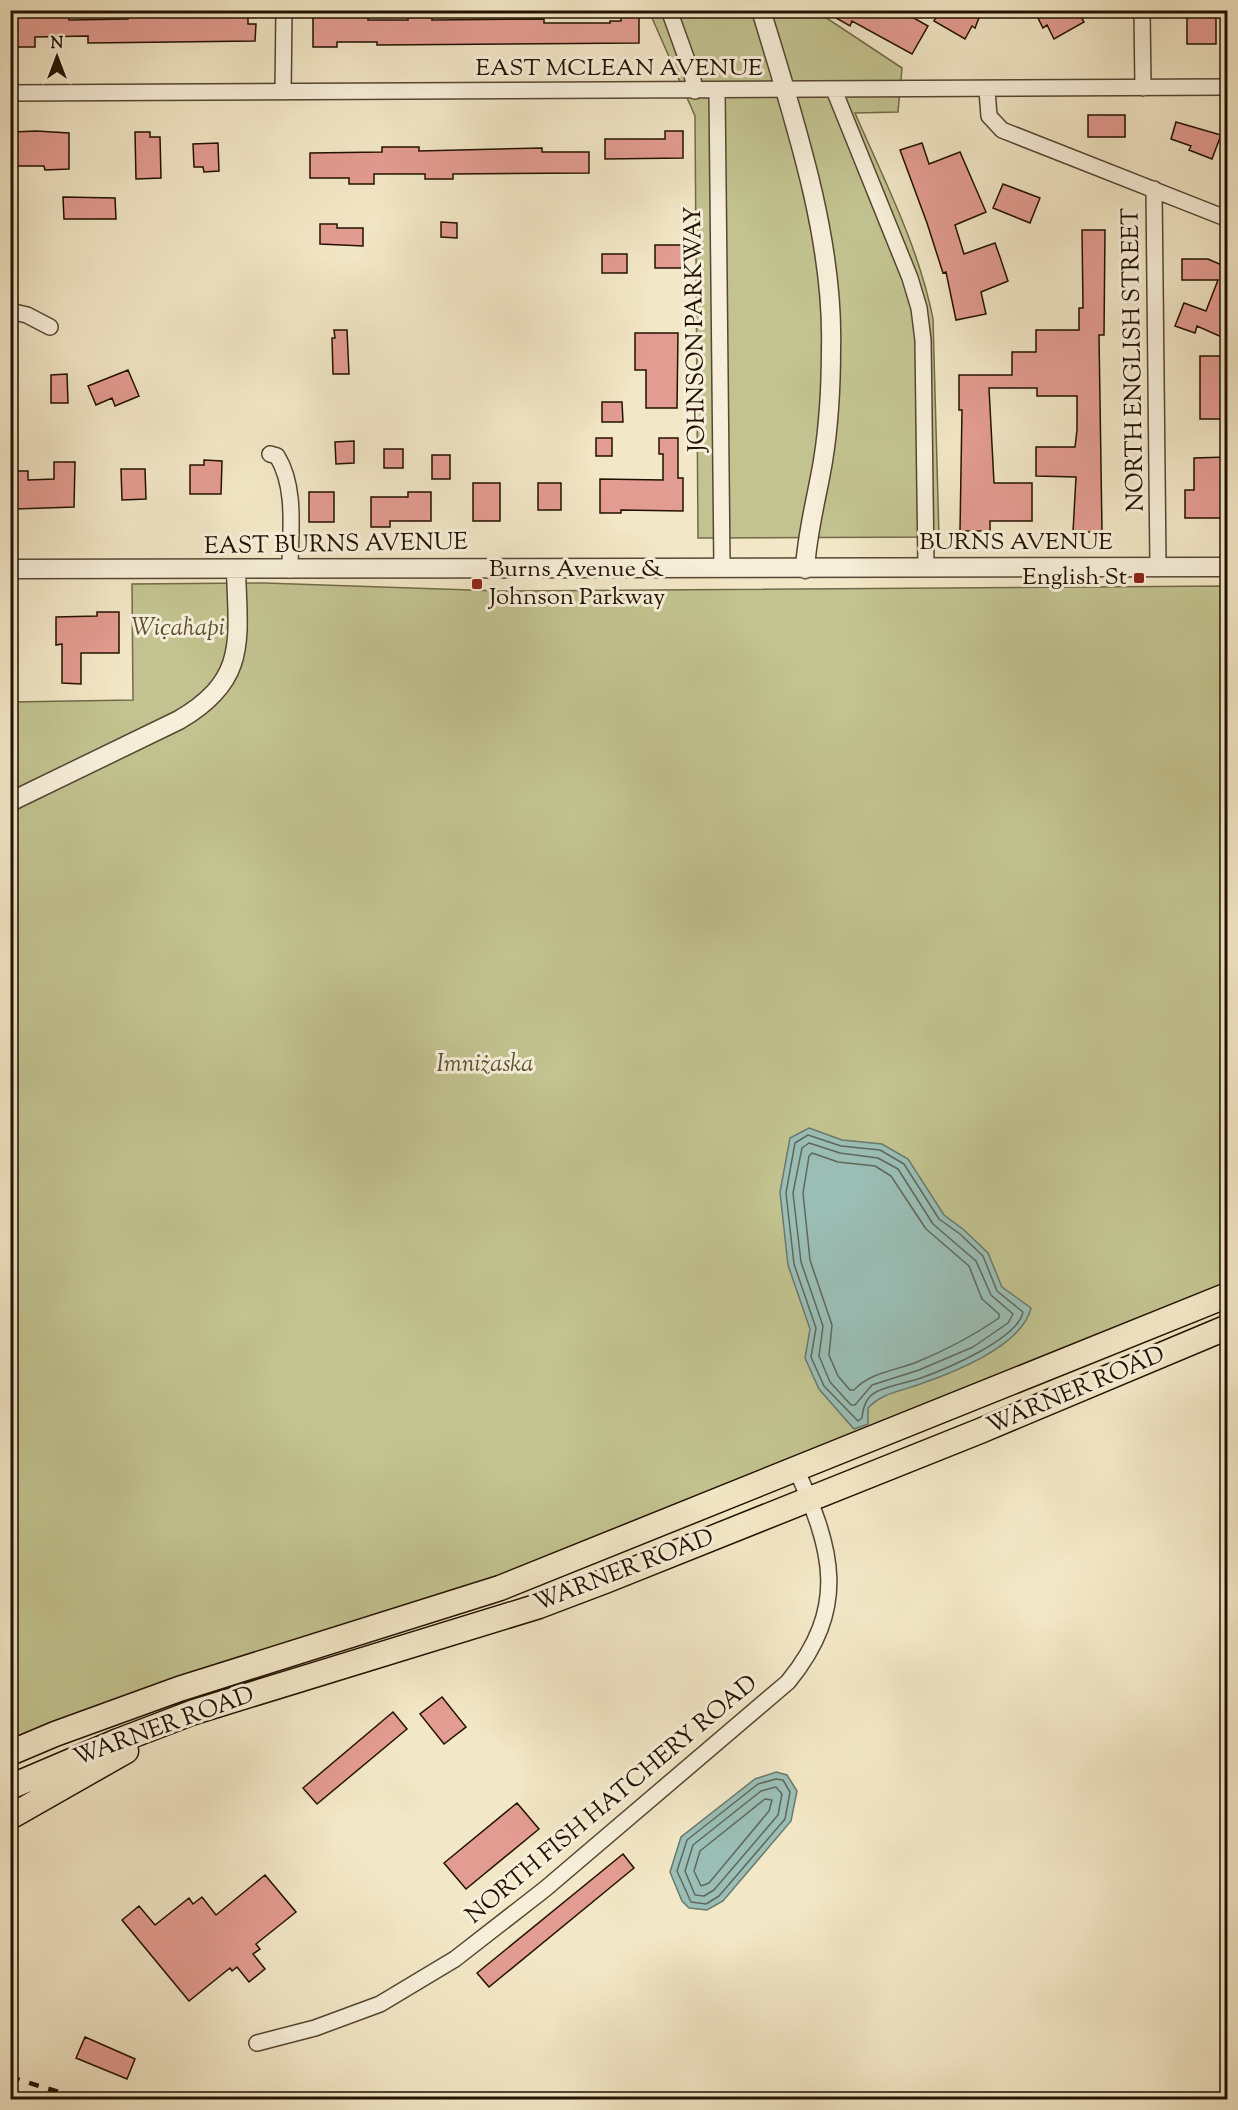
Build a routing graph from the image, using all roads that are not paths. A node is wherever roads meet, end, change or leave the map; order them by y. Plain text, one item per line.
1 (284, 10) edge
2 (669, 10) edge
3 (761, 10) edge
4 (1142, 10) edge
5 (1227, 87) edge
6 (1143, 88) junction
7 (834, 90) junction
8 (987, 90) junction
9 (695, 91) junction
10 (717, 91) junction
11 (784, 91) junction
12 (283, 92) junction
13 (10, 93) edge
14 (1154, 189) junction
15 (1227, 219) edge
16 (10, 311) edge
17 (50, 327) dead end
18 (270, 454) dead end
19 (723, 567) junction
20 (926, 567) junction
21 (1158, 567) junction
22 (1227, 567) edge
23 (10, 569) edge
24 (805, 569) junction
25 (236, 570) junction
26 (290, 570) junction
27 (10, 802) edge
28 (1227, 1295) edge
29 (1227, 1327) edge
30 (796, 1469) junction
31 (809, 1498) junction
32 (194, 1712) junction
33 (10, 1753) edge
34 (10, 1787) edge
35 (10, 1817) edge
36 (257, 2043) dead end

1 - 12 street
2 - 9 street
3 - 11 street
4 - 6 street
5 - 6 street, EAST MCLEAN AVENUE
6 - 8 street, EAST MCLEAN AVENUE
7 - 8 street, EAST MCLEAN AVENUE
7 - 11 street, EAST MCLEAN AVENUE
7 - 20 street
8 - 14 street
9 - 10 street, EAST MCLEAN AVENUE
9 - 12 street, EAST MCLEAN AVENUE
10 - 11 street, EAST MCLEAN AVENUE
10 - 19 street, JOHNSON PARKWAY
11 - 24 street
12 - 13 street, EAST MCLEAN AVENUE
14 - 15 street
14 - 21 street, NORTH ENGLISH STREET
16 - 17 street
18 - 26 street
19 - 24 street, EAST BURNS AVENUE
19 - 26 street, EAST BURNS AVENUE
20 - 21 street, BURNS AVENUE
20 - 24 street, BURNS AVENUE
21 - 22 street, BURNS AVENUE
23 - 25 street, EAST BURNS AVENUE
25 - 26 street, EAST BURNS AVENUE
25 - 27 street
28 - 30 highway, WARNER ROAD
29 - 31 highway, WARNER ROAD
30 - 31 street, NORTH FISH HATCHERY ROAD
30 - 33 highway, WARNER ROAD
31 - 32 highway, WARNER ROAD
31 - 36 street, NORTH FISH HATCHERY ROAD
32 - 34 highway, WARNER ROAD
32 - 35 highway

